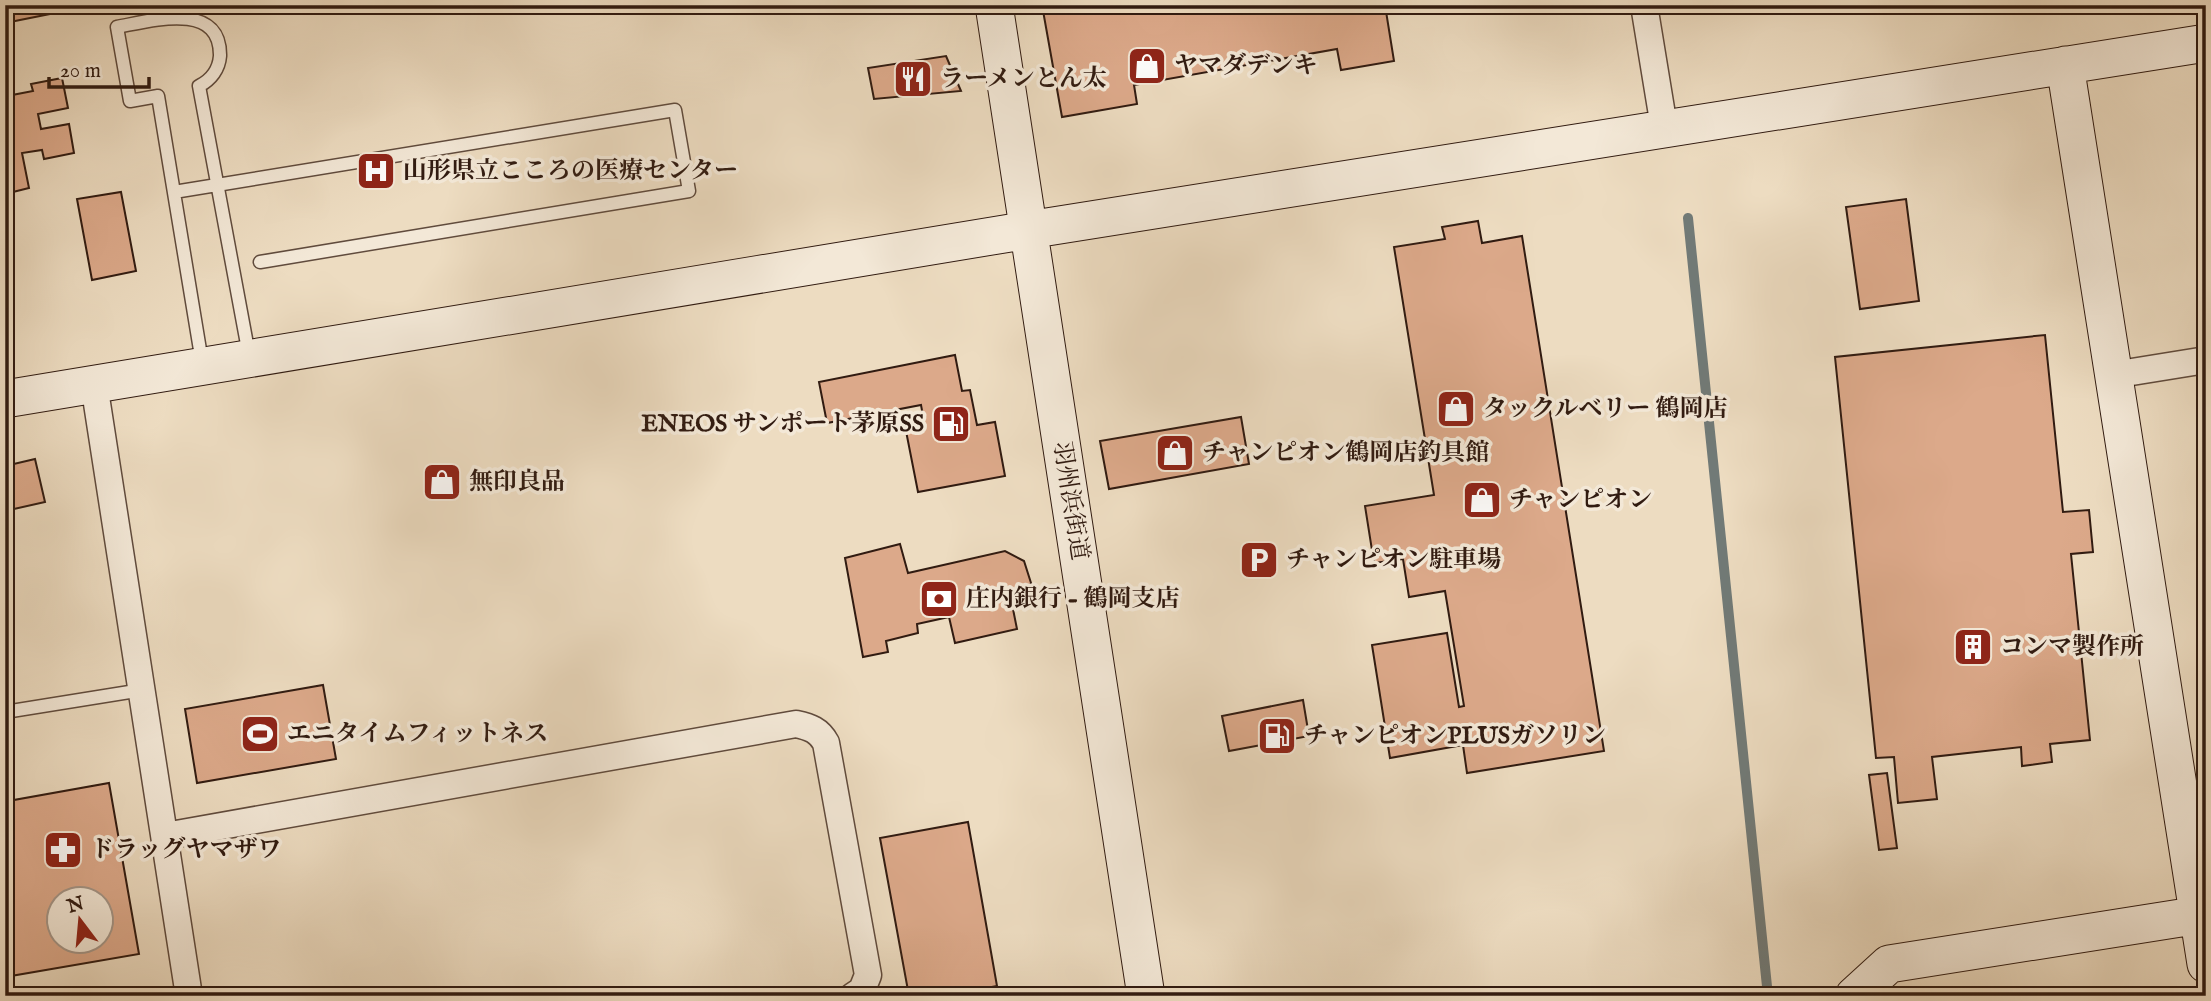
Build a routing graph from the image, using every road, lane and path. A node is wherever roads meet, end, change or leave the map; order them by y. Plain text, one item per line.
1 (994, 5) edge
2 (1644, 5) edge
3 (2206, 43) edge
4 (2065, 65) junction
5 (1664, 127) junction
6 (218, 185) junction
7 (174, 192) junction
8 (1028, 230) junction
9 (260, 262) dead end
10 (250, 358) junction
11 (2206, 360) edge
12 (202, 366) junction
13 (2113, 375) junction
14 (94, 384) junction
15 (5, 399) edge
16 (142, 690) junction
17 (5, 712) edge
18 (164, 836) junction
19 (2202, 914) edge
20 (2206, 964) edge
21 (189, 996) edge
22 (853, 996) edge
23 (1146, 996) edge
24 (1854, 996) edge

1 - 8 street, 羽州浜街道
2 - 5 street
3 - 4 street
4 - 5 street
4 - 13 street
5 - 8 street
6 - 7 lane
6 - 7 lane
6 - 9 lane
6 - 10 lane
7 - 12 lane
8 - 10 street
8 - 23 street, 羽州浜街道
10 - 12 street
11 - 13 street
12 - 14 street
13 - 19 street
14 - 15 street
14 - 16 street
16 - 17 lane
16 - 18 street
18 - 21 street
18 - 22 street
19 - 20 street
19 - 24 street

